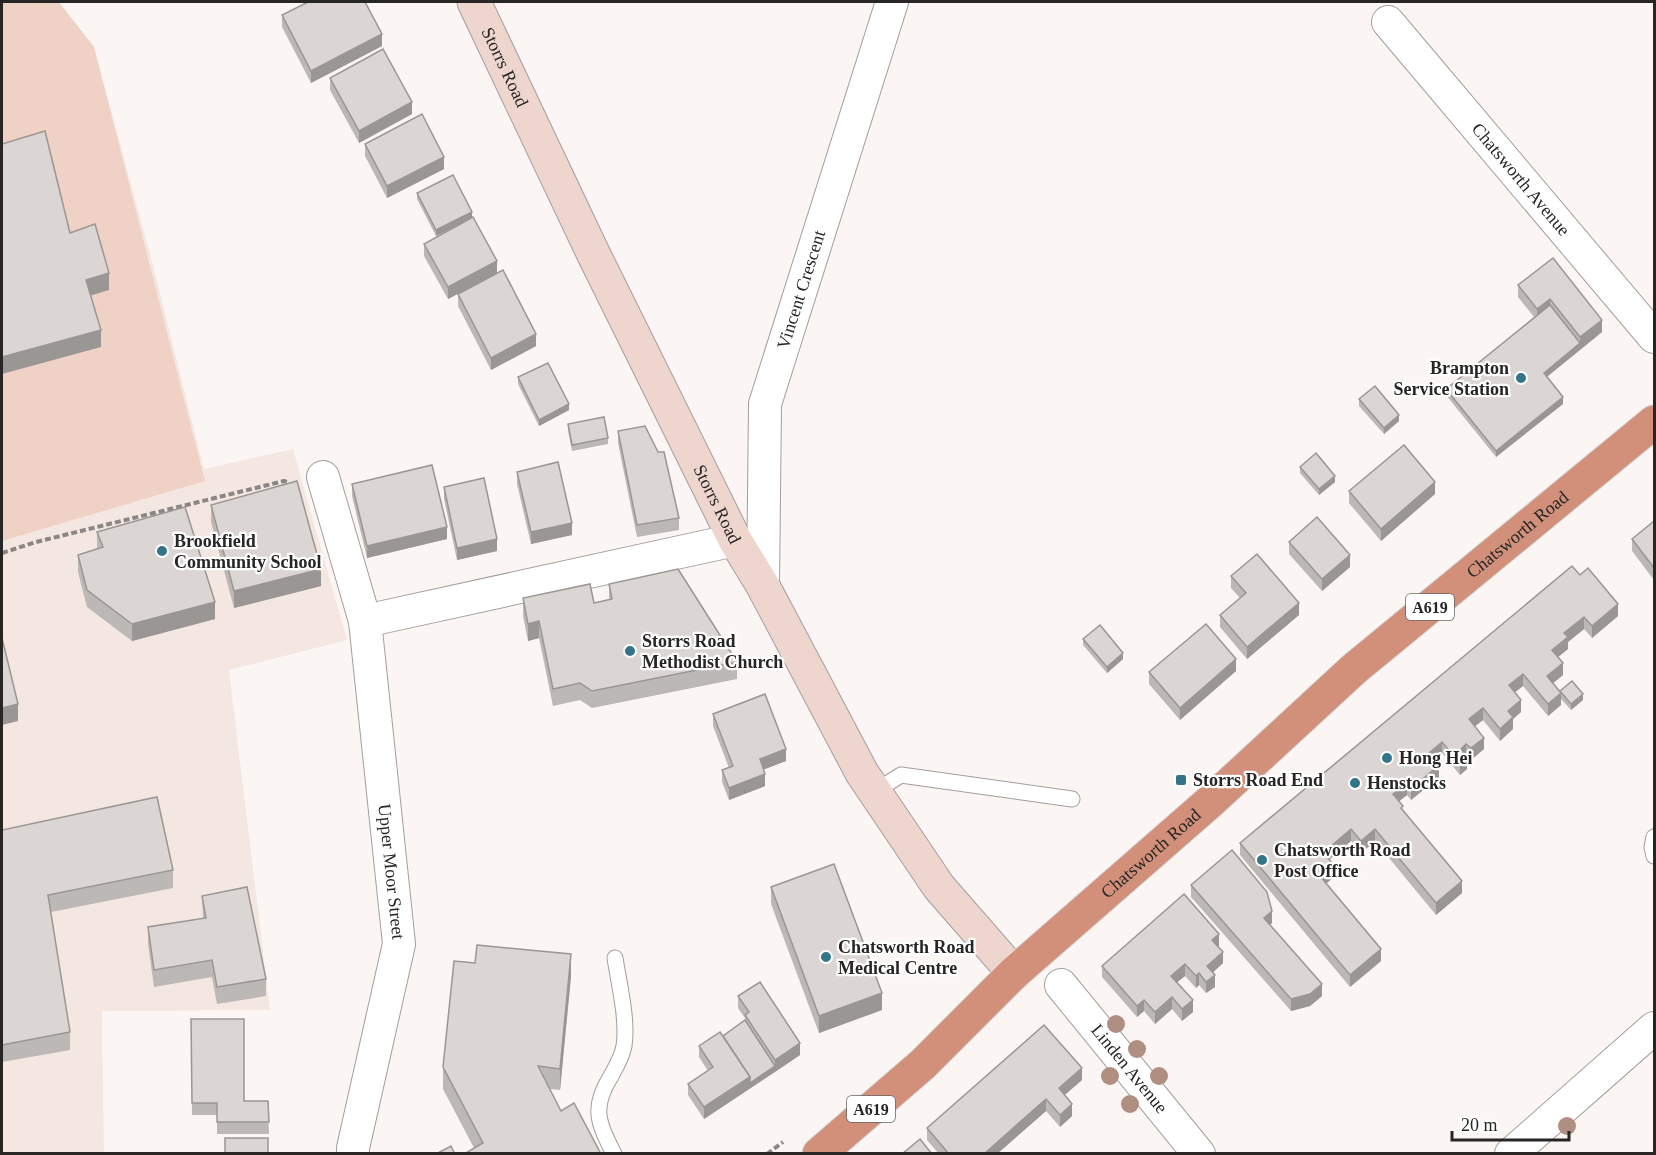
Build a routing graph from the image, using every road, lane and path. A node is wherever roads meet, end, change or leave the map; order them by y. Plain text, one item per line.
1 (474, 2) edge
2 (892, 2) edge
3 (1388, 22) dead end
4 (1654, 337) edge
5 (1654, 422) edge
6 (325, 487) joint
7 (735, 540) junction
8 (2, 553) edge
9 (763, 586) junction
10 (365, 621) junction
11 (874, 792) junction
12 (1072, 798) dead end
13 (1654, 837) edge
14 (1654, 856) edge
15 (615, 958) dead end
16 (1014, 973) junction
17 (1061, 985) dead end
18 (1654, 1028) edge
19 (353, 1154) edge
20 (614, 1154) edge
21 (819, 1154) edge
22 (1198, 1154) edge
23 (1511, 1154) edge

1 - 7 main road, Storrs Road
2 - 9 street, Vincent Crescent
3 - 4 street, Chatsworth Avenue
5 - 16 highway, Chatsworth Road / A619
6 - 8 path
6 - 10 street, Upper Moor Street
7 - 9 main road, Storrs Road
7 - 10 street
9 - 11 main road, Storrs Road
10 - 19 street, Upper Moor Street
11 - 12 lane
11 - 16 main road, Storrs Road
13 - 14 lane
15 - 20 lane
16 - 21 highway, Chatsworth Road / A619
17 - 22 street, Linden Avenue
18 - 23 street

